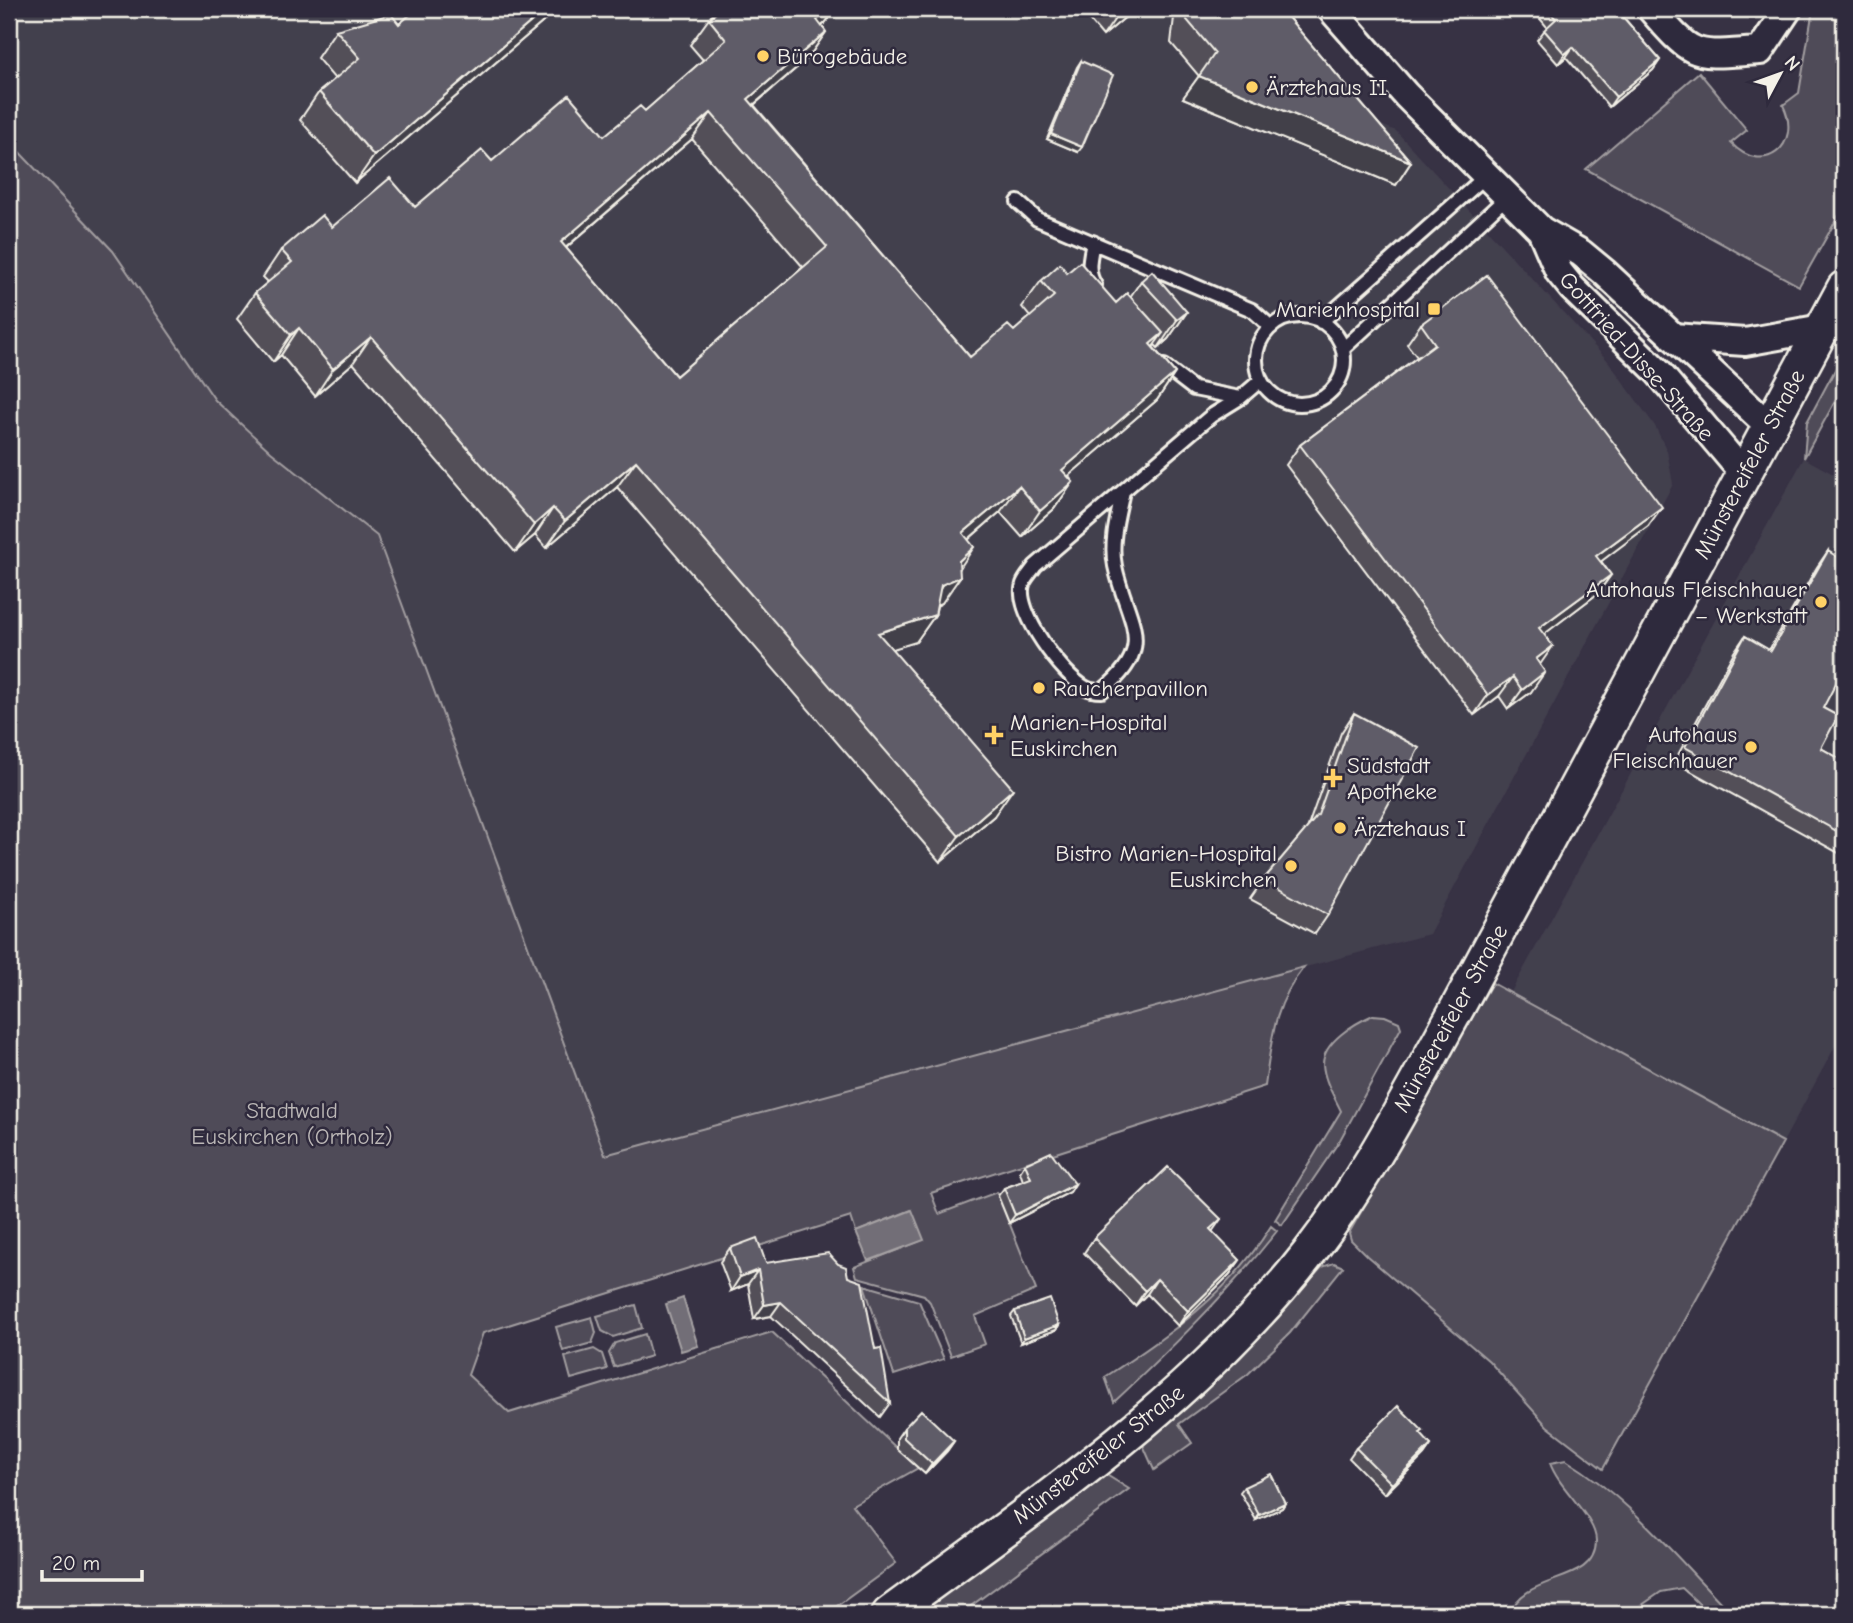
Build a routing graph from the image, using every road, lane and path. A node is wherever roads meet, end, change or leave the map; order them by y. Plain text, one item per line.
1 (1331, 9) edge
2 (1651, 9) edge
3 (1788, 9) edge
4 (1487, 175) junction
5 (1508, 196) junction
6 (1018, 202) dead end
7 (1541, 230) junction
8 (1093, 242) junction
9 (1844, 288) edge
10 (1105, 298) edge
11 (1321, 322) junction
12 (1271, 327) junction
13 (1822, 328) junction
14 (1673, 337) junction
15 (1343, 349) junction
16 (1151, 354) edge
17 (1261, 380) junction
18 (1240, 398) junction
19 (1769, 426) junction
20 (1744, 474) junction
21 (1123, 491) junction
22 (889, 1614) edge

1 - 4 street, Gottfried-Disse-Straße
2 - 3 street
4 - 5 street, Gottfried-Disse-Straße
4 - 11 lane
5 - 7 street, Gottfried-Disse-Straße
5 - 15 lane
6 - 8 lane
7 - 14 street, Gottfried-Disse-Straße
7 - 20 street, Gottfried-Disse-Straße
8 - 10 lane
8 - 12 lane
9 - 13 street, Münstereifeler Straße
11 - 12 lane
11 - 15 lane
12 - 17 lane
13 - 14 street, Gottfried-Disse-Straße
13 - 19 street, Münstereifeler Straße
14 - 19 street, Gottfried-Disse-Straße
15 - 17 lane
16 - 18 lane
17 - 18 lane
18 - 21 lane
19 - 20 street, Münstereifeler Straße
20 - 22 street, Münstereifeler Straße
21 - 21 lane

